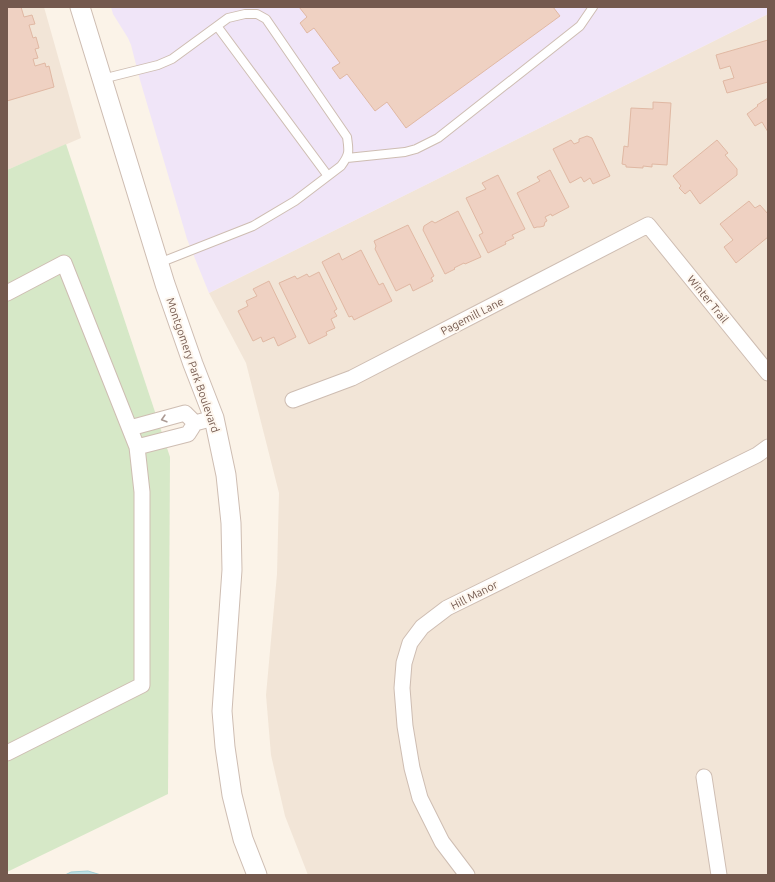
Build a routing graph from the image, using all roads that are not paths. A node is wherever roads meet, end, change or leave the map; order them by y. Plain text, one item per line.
1 (80, 7) edge
2 (593, 7) edge
3 (217, 26) junction
4 (102, 79) junction
5 (347, 158) junction
6 (328, 176) junction
7 (648, 226) joint
8 (159, 263) junction
9 (7, 293) edge
10 (768, 373) edge
11 (293, 400) dead end
12 (214, 418) junction
13 (195, 423) junction
14 (130, 428) junction
15 (137, 448) junction
16 (768, 448) edge
17 (7, 753) edge
18 (704, 777) dead end
19 (257, 875) edge
20 (467, 875) edge
21 (720, 875) edge

1 - 4 street, Montgomery Park Boulevard
2 - 5 lane
3 - 4 lane
3 - 5 lane
3 - 6 lane
4 - 8 street, Montgomery Park Boulevard
5 - 6 lane
6 - 8 lane
7 - 10 street, Winter Trail
7 - 11 street, Pagemill Lane
8 - 12 street, Montgomery Park Boulevard
9 - 14 street
12 - 13 street
12 - 19 street, Montgomery Park Boulevard
13 -> 14 street
13 - 15 street
14 - 15 street
15 - 17 street
16 - 20 street, Hill Manor
18 - 21 street

